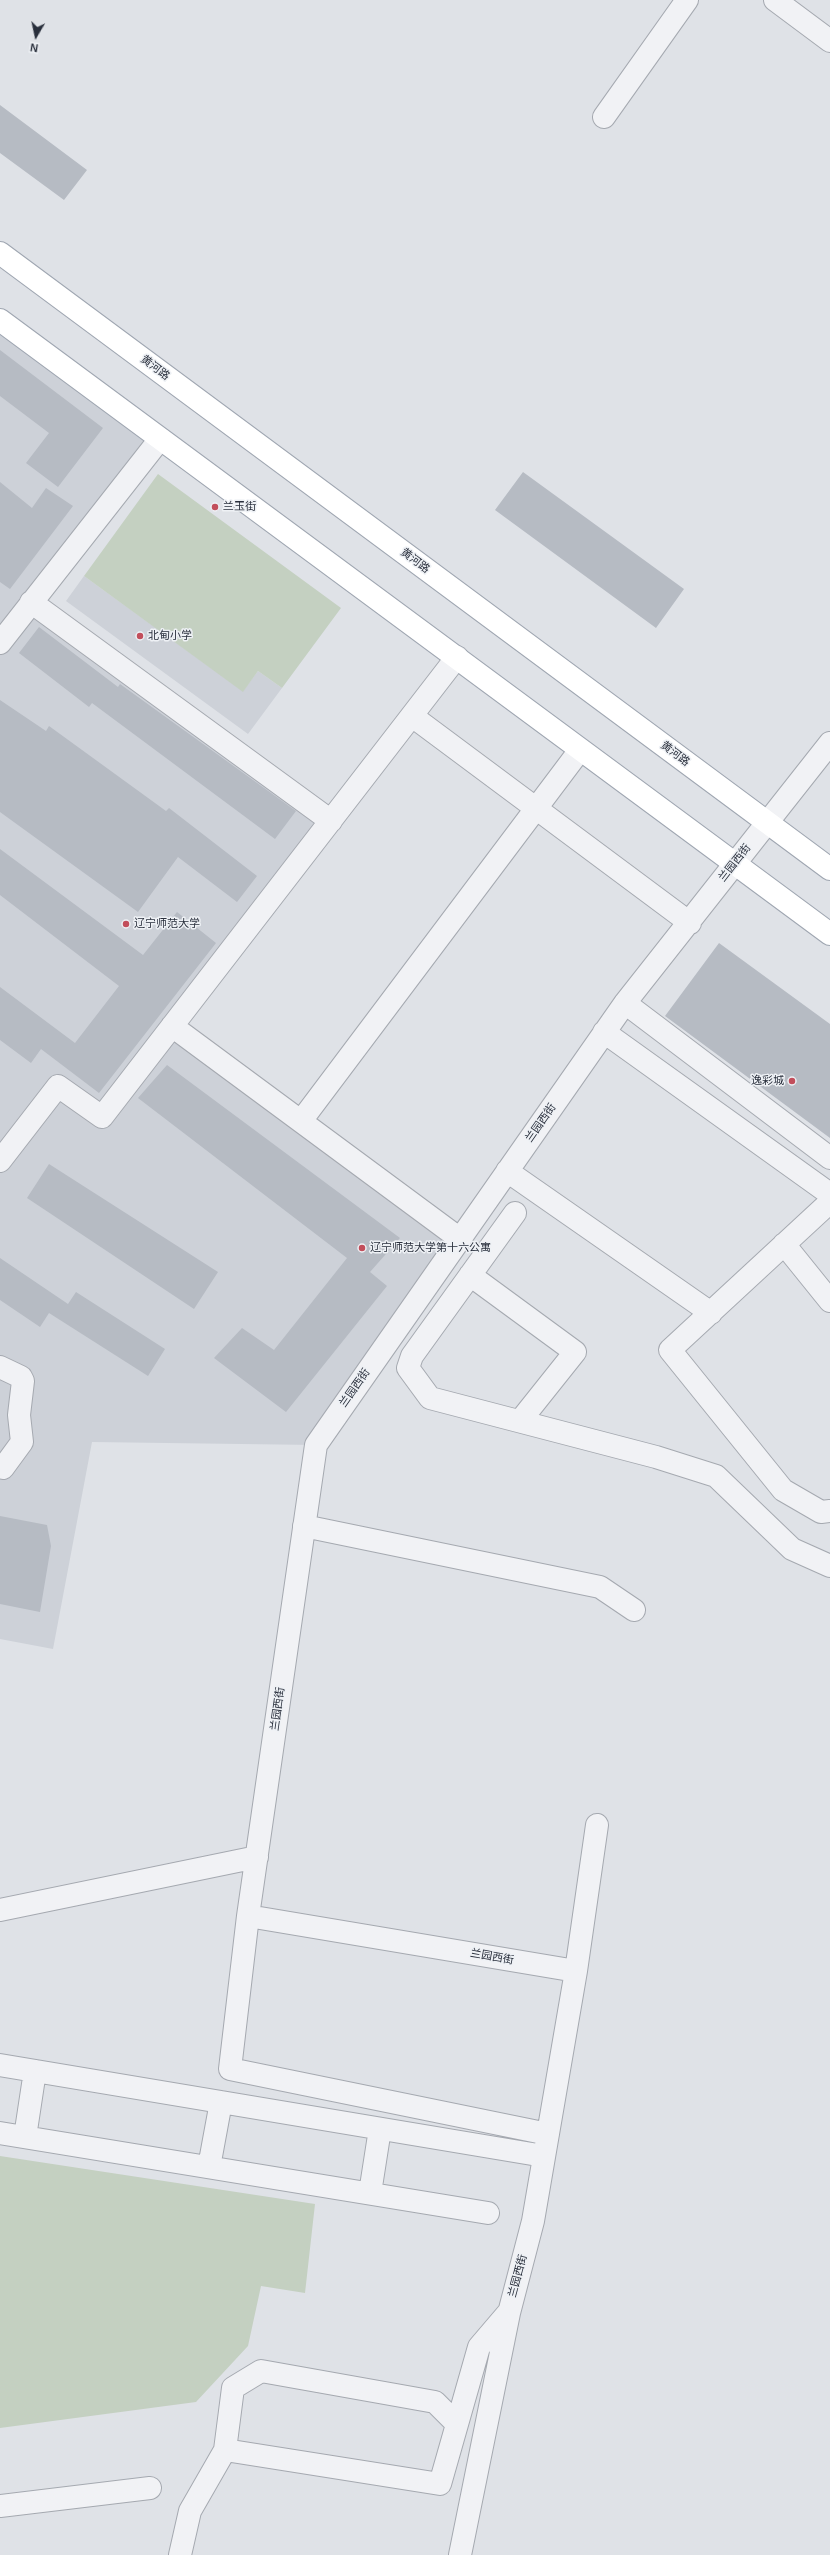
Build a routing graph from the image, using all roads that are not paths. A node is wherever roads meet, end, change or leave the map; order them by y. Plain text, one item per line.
1 (687, 0) edge
2 (775, 0) edge
3 (830, 42) edge
4 (604, 117) dead end
5 (0, 253) edge
6 (0, 320) edge
7 (160, 439) junction
8 (31, 602) junction
9 (0, 643) edge
10 (457, 657) junction
11 (412, 716) junction
12 (830, 743) edge
13 (580, 750) junction
14 (537, 809) junction
15 (331, 821) junction
16 (767, 823) junction
17 (734, 864) junction
18 (830, 869) edge
19 (690, 923) junction
20 (830, 934) edge
21 (625, 1003) junction
22 (172, 1026) junction
23 (604, 1032) junction
24 (301, 1121) junction
25 (830, 1158) edge
26 (0, 1161) edge
27 (507, 1171) junction
28 (830, 1194) edge
29 (830, 1202) edge
30 (515, 1213) dead end
31 (460, 1238) junction
32 (784, 1244) junction
33 (470, 1276) junction
34 (830, 1301) edge
35 (711, 1313) junction
36 (0, 1367) edge
37 (520, 1421) junction
38 (0, 1467) edge
39 (830, 1511) edge
40 (304, 1526) junction
41 (830, 1566) edge
42 (634, 1610) dead end
43 (597, 1825) dead end
44 (256, 1857) junction
45 (0, 1910) edge
46 (248, 1916) junction
47 (576, 1971) junction
48 (0, 2065) edge
49 (35, 2071) junction
50 (221, 2102) junction
51 (380, 2129) junction
52 (0, 2133) edge
53 (548, 2134) junction
54 (25, 2137) junction
55 (544, 2156) junction
56 (209, 2167) junction
57 (370, 2193) junction
58 (488, 2213) dead end
59 (509, 2312) junction
60 (457, 2424) junction
61 (225, 2450) junction
62 (150, 2488) dead end
63 (0, 2506) edge
64 (180, 2555) edge
65 (460, 2555) edge

1 - 4 street
2 - 3 street
5 - 16 main road, 黄河路
6 - 7 main road
7 - 8 street
7 - 10 main road
8 - 9 street
8 - 15 street
10 - 11 street
10 - 13 main road
11 - 14 street
11 - 15 street
12 - 16 street, 兰园西街
13 - 14 street
13 - 17 main road
14 - 19 street
14 - 24 street
15 - 22 street
16 - 17 street, 兰园西街
16 - 18 main road, 黄河路
17 - 19 street, 兰园西街
17 - 20 main road
19 - 21 street, 兰园西街
21 - 23 street, 兰园西街
21 - 25 street
22 - 24 street
22 - 26 street
23 - 27 street, 兰园西街
23 - 28 street
24 - 31 street
27 - 31 street, 兰园西街
27 - 35 street
29 - 32 street
30 - 33 street
31 - 40 street, 兰园西街
32 - 34 street
32 - 35 street
33 - 37 street
33 - 37 street
35 - 39 street
36 - 38 street
37 - 41 street
40 - 42 street
40 - 44 street, 兰园西街
43 - 47 street
44 - 45 street
44 - 46 street, 兰园西街
46 - 47 street, 兰园西街
46 - 53 street
47 - 53 street, 兰园西街
48 - 49 street
49 - 50 street
49 - 54 street
50 - 51 street
50 - 56 street
51 - 55 street
51 - 57 street
52 - 54 street
53 - 55 street, 兰园西街
54 - 56 street
55 - 59 street, 兰园西街
56 - 57 street
57 - 58 street
59 - 60 street
59 - 65 street, 兰园西街
60 - 61 street
60 - 61 street
61 - 64 street
62 - 63 street

